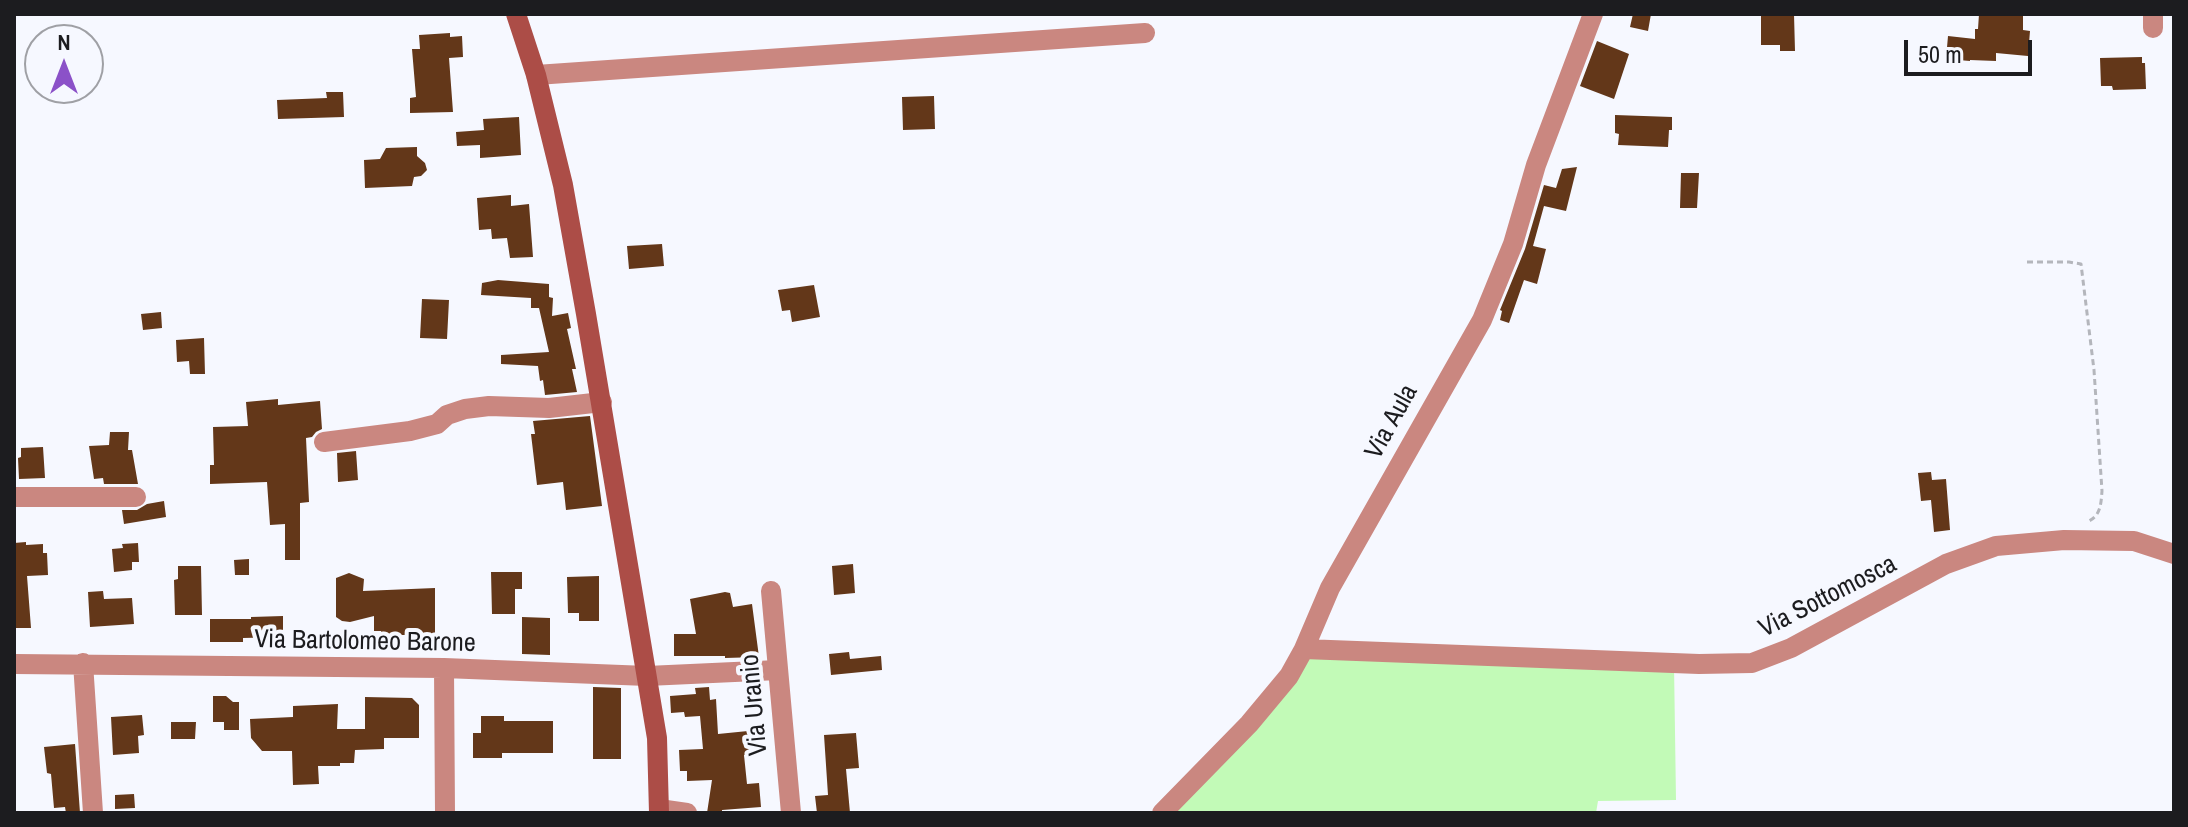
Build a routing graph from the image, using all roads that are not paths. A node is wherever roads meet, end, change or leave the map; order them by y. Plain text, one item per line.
1 (516, 14) edge
2 (1593, 14) edge
3 (1145, 33) dead end
4 (536, 75) junction
5 (602, 402) junction
6 (324, 442) dead end
7 (14, 497) edge
8 (136, 497) dead end
9 (2174, 554) edge
10 (771, 591) dead end
11 (1304, 649) junction
12 (83, 663) junction
13 (14, 664) edge
14 (444, 668) junction
15 (778, 670) junction
16 (647, 676) junction
17 (659, 811) edge
18 (93, 813) edge
19 (445, 813) edge
20 (687, 813) edge
21 (791, 813) edge
22 (1162, 813) edge

1 - 4 main road
2 - 11 street, Via Aula
3 - 4 street
4 - 5 main road
5 - 6 street
5 - 16 main road
7 - 8 street
9 - 11 street, Via Sottomosca
10 - 15 street, Via Uranio
11 - 22 street, Via Aula
12 - 13 street, Via Bartolomeo Barone
12 - 14 street, Via Bartolomeo Barone
12 - 18 street
14 - 16 street, Via Bartolomeo Barone
14 - 19 street
15 - 16 street, Via Bartolomeo Barone
15 - 21 street, Via Uranio
16 - 17 main road
17 - 20 street

